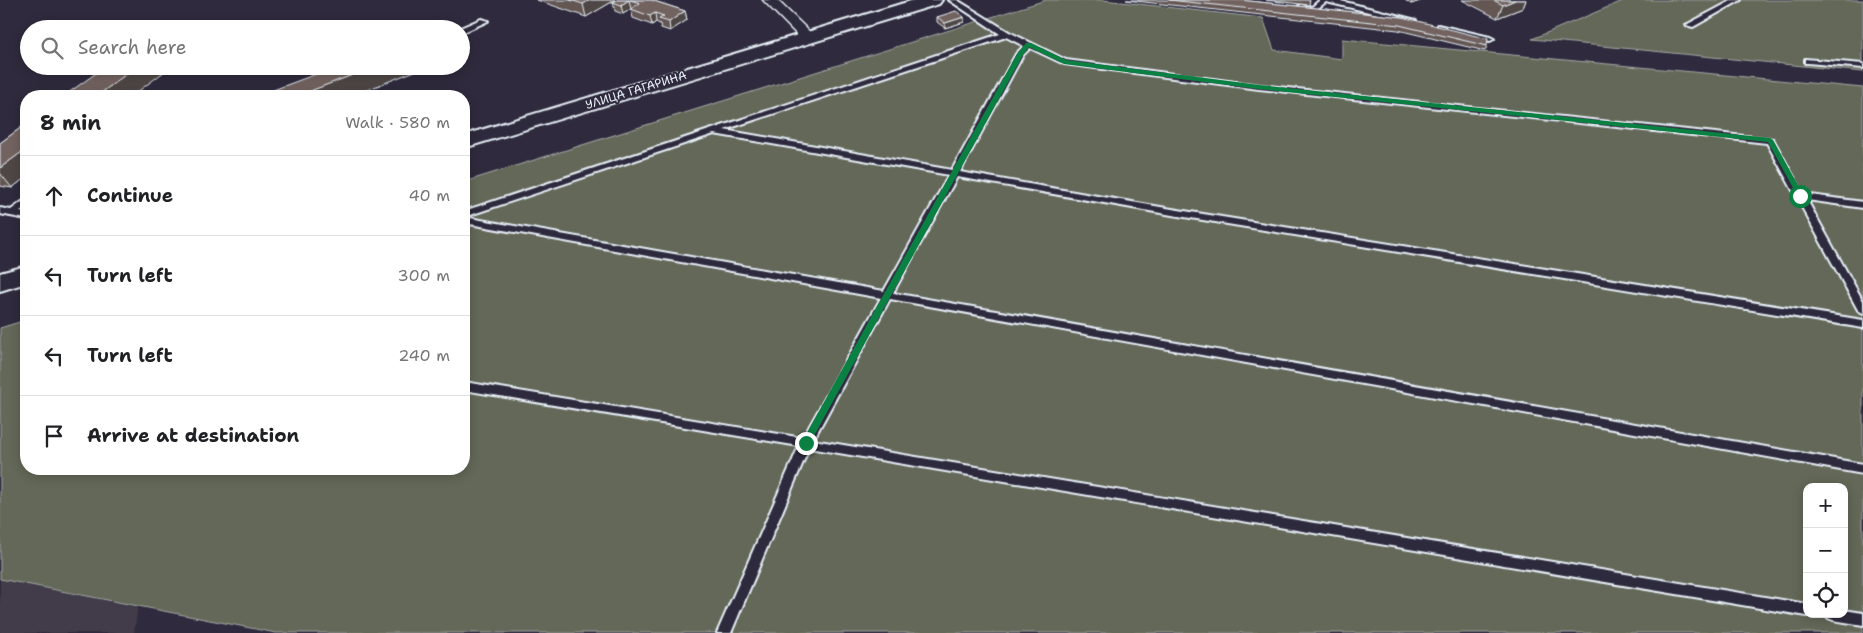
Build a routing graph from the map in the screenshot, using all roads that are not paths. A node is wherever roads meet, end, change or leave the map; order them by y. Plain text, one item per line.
1 (770, 0) edge
2 (952, 0) edge
3 (1324, 0) edge
4 (1328, 0) edge
5 (1738, 0) edge
6 (928, 1) edge
7 (1296, 7) edge
8 (484, 21) dead end
9 (1423, 23) edge
10 (1433, 25) edge
11 (1690, 25) dead end
12 (470, 26) edge
13 (1006, 34) junction
14 (808, 38) junction
15 (1490, 39) edge
16 (1028, 45) junction
17 (1808, 61) dead end
18 (1863, 66) edge
19 (713, 131) junction
20 (470, 140) edge
21 (953, 174) junction
22 (1800, 196) junction
23 (1863, 205) edge
24 (20, 207) edge
25 (0, 211) edge
26 (470, 212) edge
27 (13, 213) junction
28 (20, 215) edge
29 (470, 221) edge
30 (20, 276) edge
31 (0, 282) edge
32 (887, 296) junction
33 (1863, 310) edge
34 (1863, 324) edge
35 (470, 387) edge
36 (806, 443) junction
37 (1863, 470) edge
38 (1803, 609) edge
39 (1848, 616) edge
40 (1863, 619) edge
41 (724, 633) edge

1 - 14 street
2 - 13 lane
3 - 7 lane
4 - 9 lane
5 - 11 lane
6 - 14 street, УЛИЦА ГАГАРИНА
8 - 12 lane
10 - 15 lane
13 - 16 lane
13 - 19 lane
14 - 20 street, УЛИЦА ГАГАРИНА
16 - 21 lane
16 - 22 lane
17 - 18 lane
19 - 21 lane
19 - 26 lane
21 - 32 lane
21 - 34 lane
22 - 23 lane
22 - 33 lane
24 - 27 lane
25 - 27 lane
27 - 28 lane
29 - 32 lane
30 - 31 street
32 - 36 lane
32 - 37 lane
35 - 36 lane
36 - 38 lane
36 - 41 lane
39 - 40 lane

